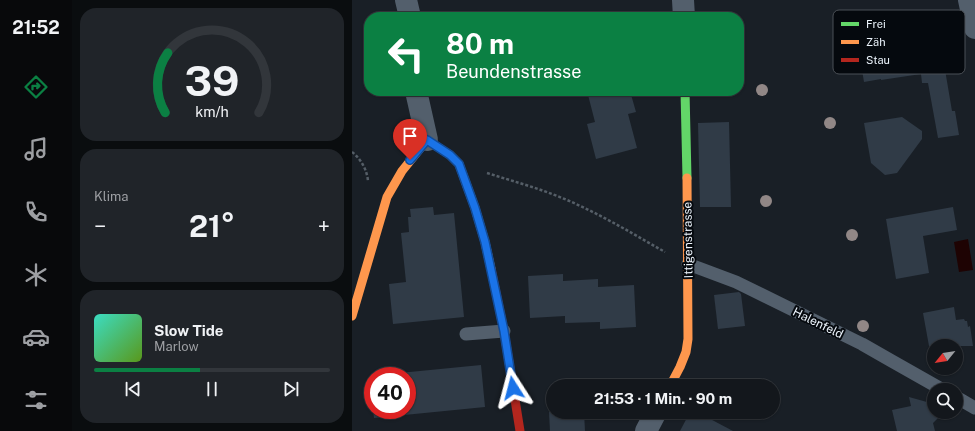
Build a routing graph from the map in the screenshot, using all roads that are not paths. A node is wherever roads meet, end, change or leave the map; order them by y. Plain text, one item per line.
1 (406, 0) edge
2 (683, 0) edge
3 (969, 0) edge
4 (409, 12) edge
5 (684, 12) edge
6 (975, 28) edge
7 (417, 96) edge
8 (685, 96) edge
9 (427, 140) junction
10 (688, 264) junction
11 (352, 316) edge
12 (504, 331) junction
13 (466, 334) dead end
14 (674, 379) edge
15 (931, 383) edge
16 (963, 402) edge
17 (975, 408) edge
18 (652, 419) edge
19 (520, 431) edge
20 (646, 431) edge

1 - 4 street
2 - 5 street
3 - 6 street
7 - 9 street
8 - 10 street, Ittigenstrasse
9 - 11 street
9 - 12 street
10 - 14 street, Ittigenstrasse
10 - 15 lane, Halenfeld
12 - 13 lane
12 - 19 street
16 - 17 lane
18 - 20 street

